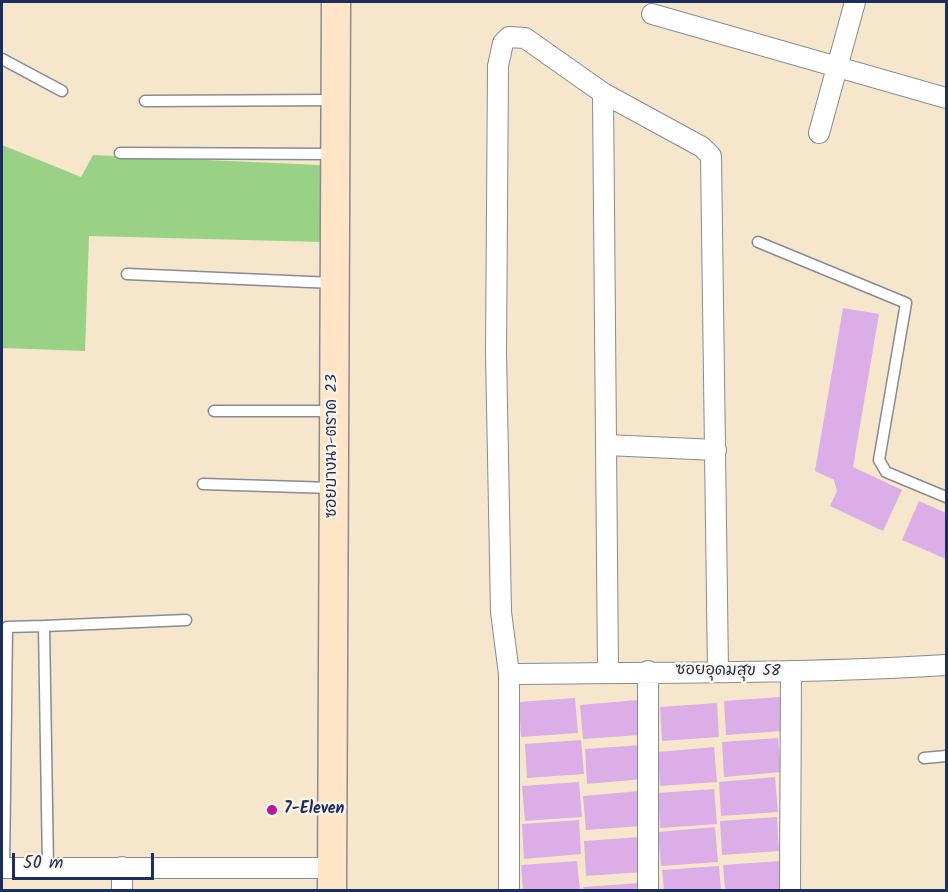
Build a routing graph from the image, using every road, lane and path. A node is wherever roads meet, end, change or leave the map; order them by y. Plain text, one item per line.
1 (336, 2) edge
2 (855, 2) edge
3 (652, 14) dead end
4 (2, 58) edge
5 (837, 67) junction
6 (62, 91) dead end
7 (603, 93) junction
8 (946, 98) edge
9 (336, 100) junction
10 (145, 101) dead end
11 (819, 133) dead end
12 (120, 153) dead end
13 (335, 154) junction
14 (758, 242) dead end
15 (127, 274) dead end
16 (334, 283) junction
17 (214, 411) dead end
18 (333, 411) junction
19 (607, 445) junction
20 (716, 450) junction
21 (203, 484) dead end
22 (332, 488) junction
23 (946, 497) edge
24 (186, 620) dead end
25 (44, 626) junction
26 (946, 665) edge
27 (648, 671) junction
28 (718, 671) junction
29 (790, 672) junction
30 (608, 673) junction
31 (509, 674) junction
32 (946, 756) edge
33 (924, 758) dead end
34 (122, 867) junction
35 (3, 868) edge
36 (48, 868) junction
37 (332, 879) edge
38 (122, 891) edge
39 (509, 891) edge
40 (648, 891) edge
41 (790, 891) edge

1 - 9 street, ซอยบางนา-ตราด 23
2 - 5 street
3 - 5 street
4 - 6 lane
5 - 8 street
5 - 11 street
7 - 19 street
7 - 20 street
7 - 31 street
9 - 10 lane
9 - 13 street, ซอยบางนา-ตราด 23
12 - 13 lane
13 - 16 street, ซอยบางนา-ตราด 23
14 - 23 lane
15 - 16 lane
16 - 18 street, ซอยบางนา-ตราด 23
17 - 18 lane
18 - 22 street, ซอยบางนา-ตราด 23
19 - 20 street
19 - 30 street
20 - 28 street
21 - 22 lane
22 - 37 street, ซอยบางนา-ตราด 23
24 - 25 lane
25 - 35 lane
25 - 36 lane
26 - 29 street, ซอยอุดมสุข 58
27 - 28 street, ซอยอุดมสุข 58
27 - 30 street, ซอยอุดมสุข 58
27 - 40 street
28 - 29 street, ซอยอุดมสุข 58
29 - 41 street
30 - 31 street, ซอยอุดมสุข 58
31 - 39 street
32 - 33 lane
34 - 36 street
34 - 37 street
34 - 38 street
35 - 36 street

